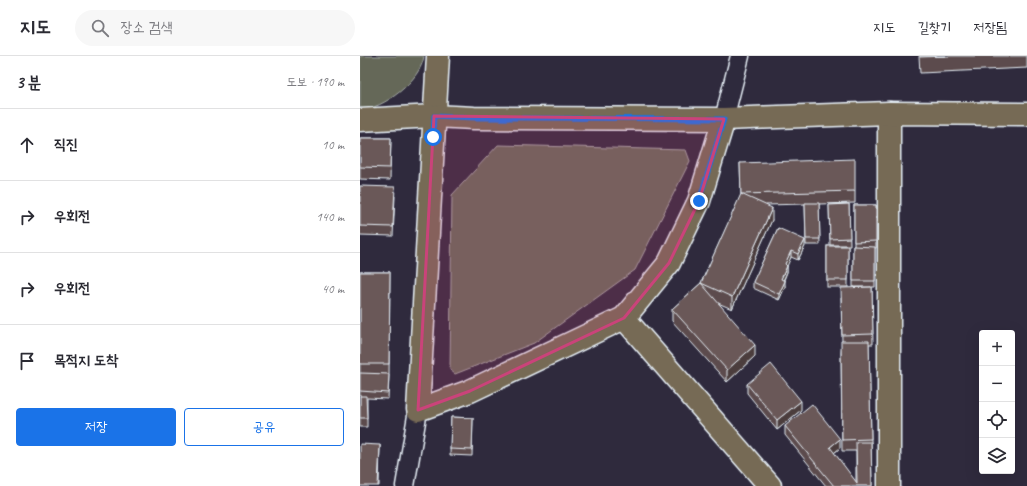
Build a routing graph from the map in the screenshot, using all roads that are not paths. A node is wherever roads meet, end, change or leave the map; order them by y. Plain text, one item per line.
1 (438, 56) edge
2 (740, 56) edge
3 (889, 113) junction
4 (1027, 114) edge
5 (434, 116) junction
6 (724, 119) junction
7 (360, 120) edge
8 (624, 318) junction
9 (418, 410) junction
10 (405, 486) edge
11 (770, 486) edge
12 (889, 486) edge

1 - 5 main road
2 - 6 street
3 - 4 main road
3 - 6 main road
3 - 12 main road
5 - 6 main road
5 - 7 main road
5 - 9 main road
6 - 8 main road
8 - 9 main road
8 - 11 main road
9 - 10 street

